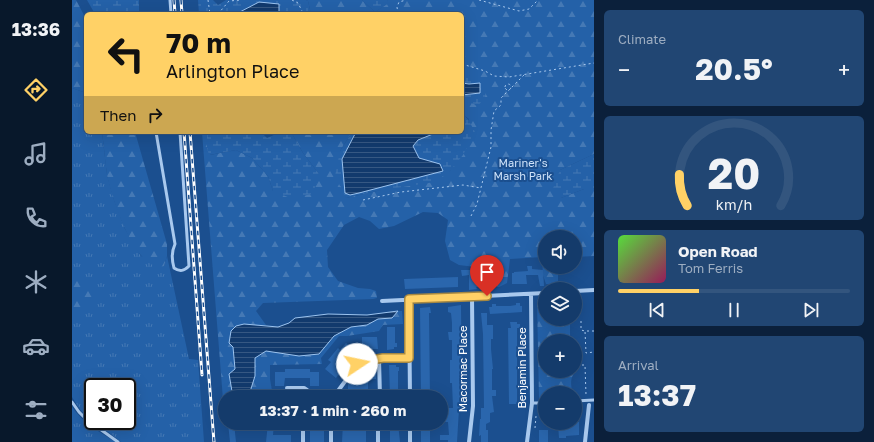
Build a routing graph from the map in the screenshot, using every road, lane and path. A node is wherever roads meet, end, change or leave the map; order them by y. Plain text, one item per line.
1 (170, 0) edge
2 (208, 0) edge
3 (241, 0) edge
4 (292, 0) edge
5 (406, 0) edge
6 (479, 0) edge
7 (538, 0) edge
8 (399, 1) edge
9 (171, 12) edge
10 (210, 12) edge
11 (220, 12) edge
12 (302, 12) edge
13 (398, 12) edge
14 (594, 63) edge
15 (464, 65) edge
16 (525, 74) junction
17 (156, 134) edge
18 (180, 134) edge
19 (482, 188) junction
20 (363, 200) dead end
21 (471, 216) dead end
22 (594, 290) edge
23 (582, 291) edge
24 (531, 294) junction
25 (538, 294) edge
26 (472, 296) junction
27 (409, 299) junction
28 (382, 301) dead end
29 (581, 326) edge
30 (585, 331) junction
31 (594, 331) edge
32 (594, 352) edge
33 (409, 358) junction
34 (380, 359) junction
35 (582, 365) dead end
36 (287, 388) dead end
37 (307, 390) edge
38 (337, 390) edge
39 (380, 390) edge
40 (410, 390) edge
41 (586, 394) dead end
42 (594, 400) edge
43 (582, 401) edge
44 (72, 402) edge
45 (532, 403) junction
46 (538, 403) edge
47 (589, 405) dead end
48 (536, 416) dead end
49 (535, 428) dead end
50 (303, 430) edge
51 (331, 430) edge
52 (378, 430) edge
53 (410, 430) edge
54 (118, 442) edge
55 (303, 442) edge
56 (331, 442) edge
57 (378, 442) edge
58 (410, 442) edge
59 (469, 442) edge
60 (527, 442) edge
61 (585, 442) edge

1 - 9 lane
2 - 10 path
3 - 11 path
4 - 12 path
5 - 8 path
6 - 7 path
8 - 13 path
14 - 16 path
15 - 16 path
16 - 19 path
17 - 18 lane
19 - 20 path
19 - 21 path
22 - 23 street
24 - 25 street
24 - 26 street
24 - 45 street, Benjamin Place
26 - 27 street
26 - 59 street, Macormac Place
27 - 28 street
27 - 33 street
29 - 30 path
30 - 31 path
30 - 32 path
33 - 34 street
33 - 40 street
34 - 38 street
34 - 39 street
35 - 41 path
36 - 37 street
42 - 43 lane
44 - 54 lane
45 - 46 lane
45 - 60 street, Benjamin Place
47 - 61 street
48 - 49 path
50 - 55 street
51 - 56 street
52 - 57 street
53 - 58 street

